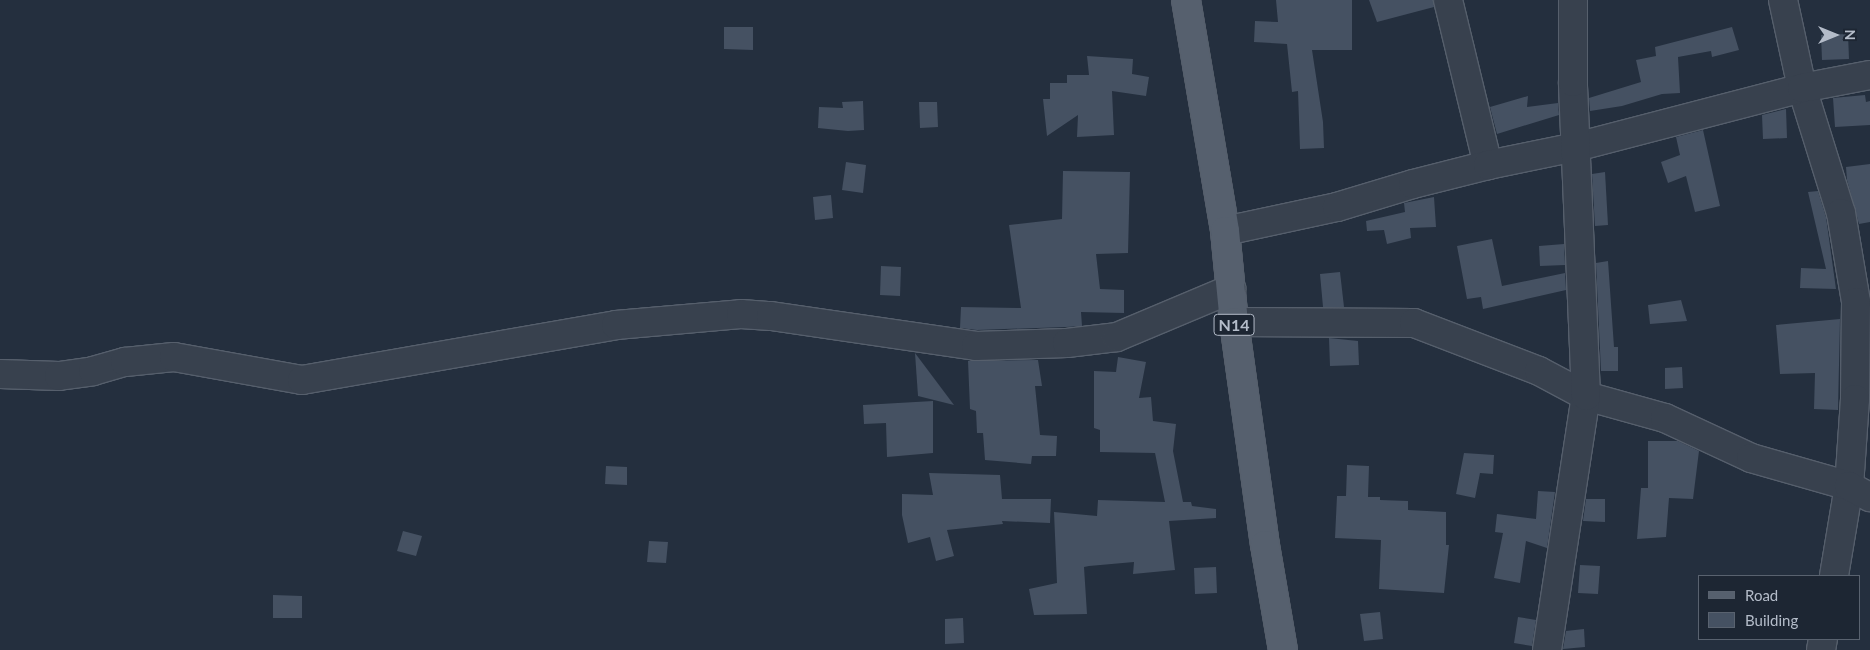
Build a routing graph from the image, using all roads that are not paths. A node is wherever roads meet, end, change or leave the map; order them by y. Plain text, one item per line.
1 (1186, 0) edge
2 (1448, 0) edge
3 (1573, 0) edge
4 (1783, 0) edge
5 (1870, 75) edge
6 (1802, 88) junction
7 (1576, 147) junction
8 (1488, 165) junction
9 (1225, 231) junction
10 (1231, 289) junction
11 (1234, 322) junction
12 (0, 374) edge
13 (1586, 396) junction
14 (1860, 492) edge
15 (1834, 575) edge
16 (1283, 650) edge
17 (1546, 650) edge

1 - 9 main road, N14
2 - 8 street
3 - 7 street
4 - 6 street
5 - 6 street
6 - 7 street
6 - 14 street
7 - 8 street
7 - 13 street
8 - 9 street
9 - 10 main road, N14
10 - 11 main road, N14
10 - 12 street
11 - 13 street
11 - 16 main road, N14
13 - 14 street
13 - 17 street
14 - 15 street

